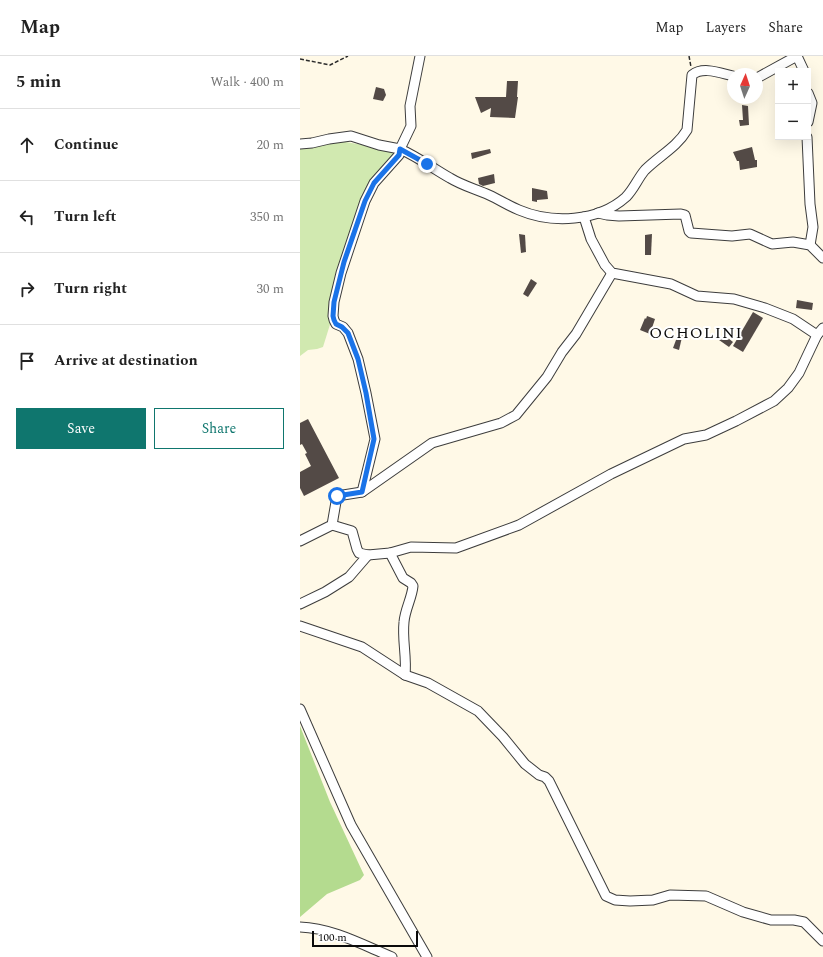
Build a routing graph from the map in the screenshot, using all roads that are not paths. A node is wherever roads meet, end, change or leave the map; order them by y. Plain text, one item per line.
1 (420, 56) edge
2 (775, 68) edge
3 (775, 68) edge
4 (803, 68) edge
5 (727, 74) edge
6 (763, 75) edge
7 (807, 140) edge
8 (300, 144) edge
9 (400, 149) junction
10 (598, 213) junction
11 (584, 218) junction
12 (810, 246) junction
13 (823, 258) edge
14 (612, 273) junction
15 (820, 332) edge
16 (362, 492) junction
17 (332, 525) junction
18 (300, 541) edge
19 (390, 553) junction
20 (368, 555) junction
21 (300, 604) edge
22 (300, 626) edge
23 (405, 675) junction
24 (300, 709) edge
25 (300, 927) edge
26 (823, 941) edge
27 (392, 957) edge
28 (427, 957) edge

1 - 9 street
2 - 4 street
3 - 6 street
5 - 10 street
7 - 12 street
8 - 9 street
9 - 11 street
9 - 16 street
10 - 11 street
10 - 12 street
11 - 14 street
12 - 13 street
14 - 15 street
14 - 16 street
15 - 19 street
16 - 17 street
17 - 18 street
17 - 20 street
19 - 20 street
19 - 23 street
20 - 21 street
22 - 23 street
23 - 26 street
24 - 28 street
25 - 27 street

